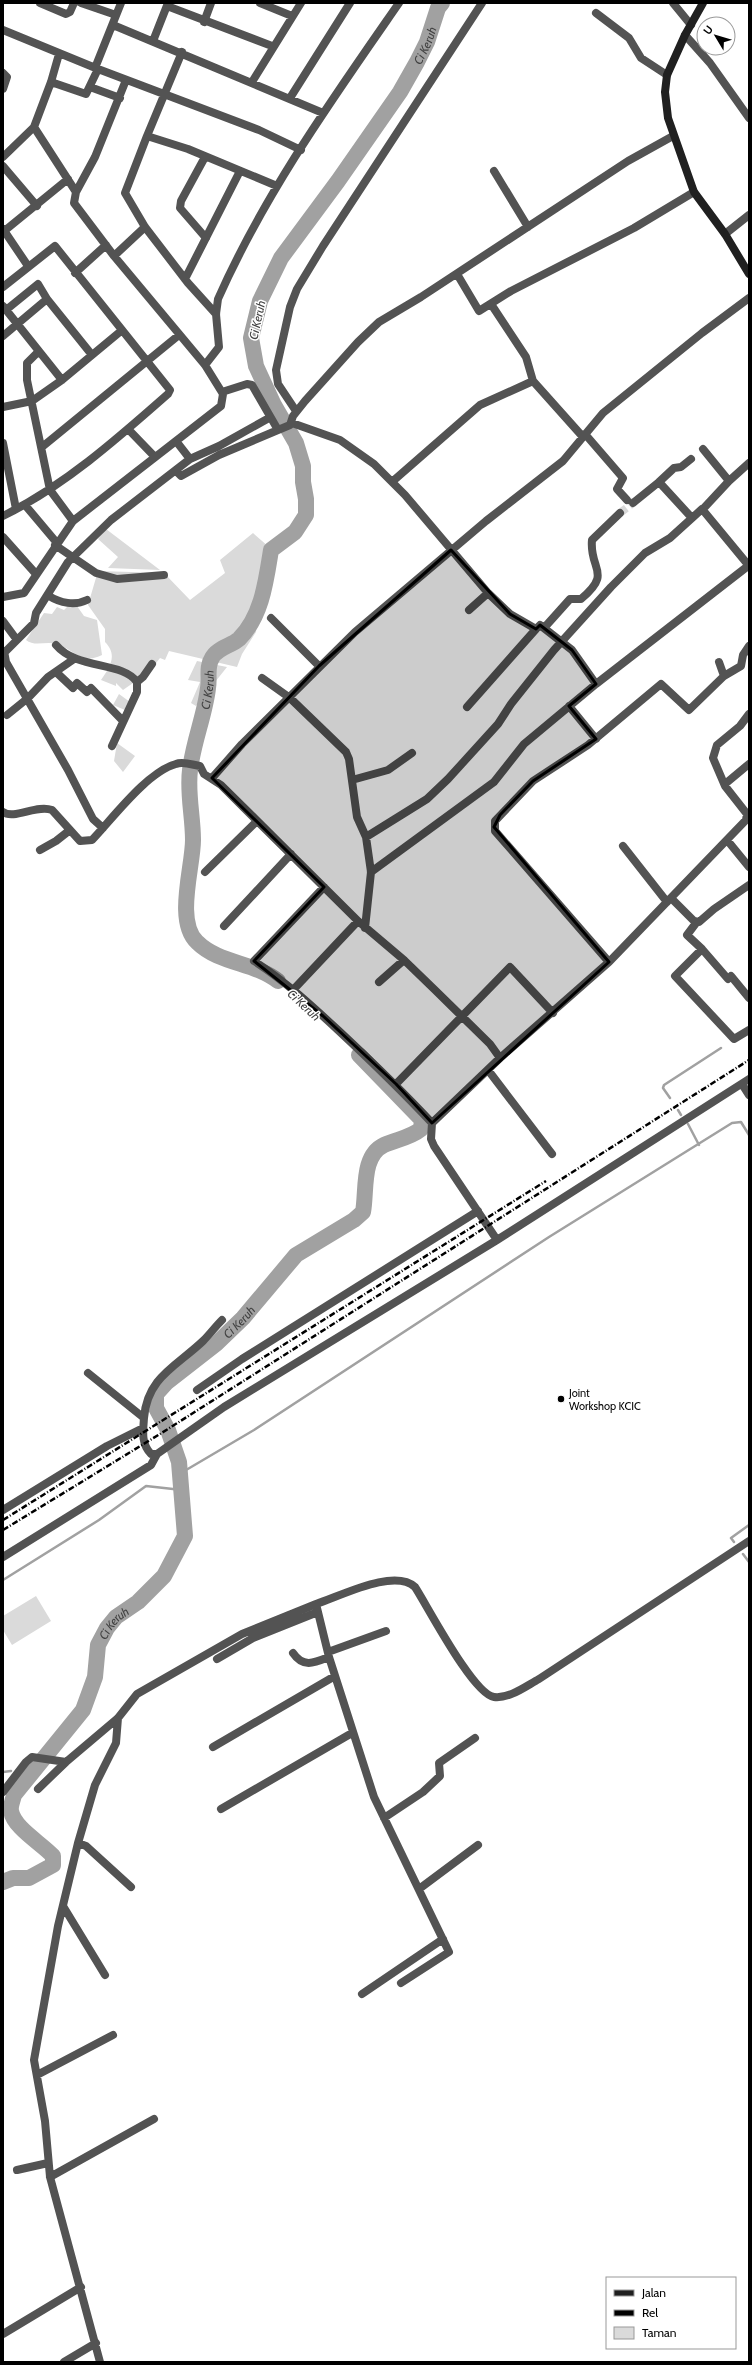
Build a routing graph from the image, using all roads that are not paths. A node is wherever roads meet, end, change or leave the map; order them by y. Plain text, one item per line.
1 (40, 3) edge
2 (74, 3) edge
3 (81, 3) edge
4 (121, 3) edge
5 (211, 3) edge
6 (260, 3) edge
7 (350, 3) edge
8 (398, 3) edge
9 (482, 3) edge
10 (673, 3) edge
11 (703, 3) edge
12 (168, 4) edge
13 (299, 4) edge
14 (596, 13) dead end
15 (116, 15) junction
16 (292, 16) junction
17 (204, 22) junction
18 (113, 25) junction
19 (691, 25) junction
20 (3, 30) edge
21 (685, 35) junction
22 (153, 41) junction
23 (272, 46) junction
24 (182, 52) junction
25 (59, 54) junction
26 (96, 69) junction
27 (3, 73) edge
28 (667, 75) junction
29 (126, 80) junction
30 (51, 82) junction
31 (252, 82) junction
32 (90, 87) junction
33 (3, 88) edge
34 (164, 93) junction
35 (120, 98) junction
36 (290, 98) junction
37 (323, 113) junction
38 (749, 118) edge
39 (34, 127) junction
40 (146, 136) junction
41 (673, 136) junction
42 (301, 150) junction
43 (3, 157) edge
44 (205, 157) junction
45 (3, 166) edge
46 (240, 171) junction
47 (494, 171) dead end
48 (68, 179) junction
49 (277, 186) junction
50 (76, 192) junction
51 (694, 192) junction
52 (37, 206) junction
53 (749, 215) edge
54 (145, 227) junction
55 (528, 227) junction
56 (3, 231) edge
57 (724, 234) junction
58 (206, 238) junction
59 (106, 245) junction
60 (114, 256) junction
61 (28, 266) junction
62 (75, 273) junction
63 (457, 274) junction
64 (749, 274) edge
65 (184, 279) junction
66 (3, 287) edge
67 (749, 298) edge
68 (47, 299) junction
69 (491, 304) junction
70 (4, 308) edge
71 (216, 314) junction
72 (17, 323) junction
73 (121, 331) junction
74 (179, 335) junction
75 (3, 336) edge
76 (39, 351) junction
77 (92, 355) junction
78 (147, 361) junction
79 (205, 364) junction
80 (62, 380) junction
81 (533, 381) junction
82 (222, 392) junction
83 (32, 401) junction
84 (3, 407) edge
85 (296, 410) junction
86 (269, 418) junction
87 (291, 424) junction
88 (128, 429) junction
89 (279, 430) junction
90 (584, 435) junction
91 (176, 441) junction
92 (3, 443) edge
93 (42, 447) junction
94 (703, 449) dead end
95 (155, 457) junction
96 (190, 459) junction
97 (691, 459) dead end
98 (749, 463) edge
99 (178, 473) junction
100 (395, 479) junction
101 (729, 481) junction
102 (659, 482) junction
103 (50, 490) junction
104 (24, 505) junction
105 (16, 509) junction
106 (703, 509) junction
107 (620, 513) tunnel mouth
108 (3, 516) edge
109 (692, 518) junction
110 (73, 521) junction
111 (3, 537) edge
112 (56, 544) junction
113 (451, 550) junction
114 (75, 560) junction
115 (749, 566) edge
116 (36, 574) junction
117 (164, 575) dead end
118 (488, 593) junction
119 (3, 597) edge
120 (52, 598) junction
121 (87, 600) dead end
122 (469, 610) dead end
123 (271, 618) dead end
124 (3, 621) edge
125 (540, 629) junction
126 (16, 640) junction
127 (562, 642) junction
128 (56, 645) dead end
129 (749, 646) edge
130 (4, 656) edge
131 (74, 659) junction
132 (719, 662) dead end
133 (152, 664) dead end
134 (319, 666) junction
135 (56, 672) junction
136 (724, 676) junction
137 (262, 678) dead end
138 (137, 682) junction
139 (596, 684) junction
140 (28, 698) junction
141 (290, 698) junction
142 (569, 706) junction
143 (467, 707) dead end
144 (749, 714) edge
145 (7, 715) dead end
146 (123, 721) junction
147 (596, 739) junction
148 (112, 746) dead end
149 (412, 753) dead end
150 (749, 764) edge
151 (212, 778) junction
152 (352, 780) junction
153 (724, 784) junction
154 (3, 812) edge
155 (257, 821) junction
156 (103, 828) junction
157 (70, 830) junction
158 (366, 837) junction
159 (727, 840) junction
160 (623, 846) dead end
161 (40, 850) dead end
162 (290, 854) junction
163 (749, 867) edge
164 (205, 872) dead end
165 (371, 872) junction
166 (749, 885) edge
167 (324, 887) junction
168 (669, 900) junction
169 (358, 921) junction
170 (696, 922) junction
171 (224, 926) dead end
172 (365, 928) junction
173 (702, 949) junction
174 (404, 960) junction
175 (609, 962) junction
176 (379, 982) dead end
177 (293, 990) junction
178 (749, 998) edge
179 (553, 1013) junction
180 (462, 1018) junction
181 (749, 1030) edge
182 (500, 1058) junction
183 (488, 1070) junction
184 (746, 1081) edge
185 (396, 1084) junction
186 (749, 1095) edge
187 (432, 1123) junction
188 (552, 1154) dead end
189 (478, 1211) junction
190 (497, 1240) junction
191 (222, 1320) dead end
192 (88, 1373) dead end
193 (197, 1390) dead end
194 (144, 1418) junction
195 (143, 1428) junction
196 (157, 1454) junction
197 (3, 1510) edge
198 (749, 1541) edge
199 (3, 1556) edge
200 (317, 1608) junction
201 (386, 1631) dead end
202 (293, 1653) dead end
203 (329, 1655) junction
204 (217, 1659) dead end
205 (335, 1676) junction
206 (118, 1718) junction
207 (352, 1733) junction
208 (474, 1738) dead end
209 (213, 1747) dead end
210 (66, 1762) junction
211 (38, 1789) dead end
212 (3, 1792) edge
213 (220, 1808) dead end
214 (384, 1818) junction
215 (82, 1844) junction
216 (478, 1845) dead end
217 (131, 1886) dead end
218 (419, 1889) junction
219 (63, 1906) junction
220 (443, 1939) junction
221 (105, 1975) dead end
222 (401, 1983) dead end
223 (362, 1994) dead end
224 (113, 2034) dead end
225 (40, 2074) junction
226 (154, 2119) dead end
227 (48, 2163) junction
228 (17, 2170) dead end
229 (54, 2175) junction
230 (81, 2287) junction
231 (3, 2334) edge
232 (96, 2343) junction
233 (64, 2362) edge
234 (100, 2362) edge

1 - 2 street
3 - 15 street
4 - 15 street
5 - 17 street
6 - 16 street
7 - 36 street
8 - 37 street
9 - 85 street
10 - 19 street
11 - 19 main road
12 - 17 street
12 - 22 street
13 - 16 street
14 - 28 street
15 - 18 street
16 - 23 street
17 - 23 street
18 - 22 street
18 - 26 street
19 - 21 main road
20 - 25 street
21 - 28 main road
21 - 38 street
22 - 24 street
23 - 31 street
24 - 31 street
24 - 34 street
25 - 26 street
25 - 30 street
26 - 29 street
26 - 32 street
27 - 33 street
28 - 41 main road
29 - 34 street
29 - 35 street
30 - 32 street
30 - 39 street
31 - 36 street
32 - 35 street
34 - 40 street
34 - 42 street
35 - 50 street
36 - 37 street
37 - 42 street
39 - 43 street
39 - 48 street
40 - 44 street
40 - 54 street
41 - 51 main road
41 - 55 street
42 - 49 street
44 - 46 street
44 - 58 street
45 - 52 street
46 - 49 street
46 - 58 street
47 - 55 street
48 - 50 street
48 - 52 street
49 - 71 street
50 - 59 street
51 - 57 main road
51 - 69 street
52 - 56 street
53 - 57 street
54 - 60 street
54 - 65 street
55 - 63 street
56 - 61 street
57 - 64 main road
58 - 65 street
59 - 60 street
59 - 62 street
60 - 74 street
61 - 62 street
61 - 66 street
62 - 73 street
63 - 69 street
63 - 85 street
65 - 71 street
67 - 90 street
68 - 70 street
68 - 72 street
68 - 77 street
69 - 81 street
70 - 72 street
71 - 79 street
72 - 75 street
72 - 76 street
73 - 77 street
73 - 78 street
74 - 78 street
74 - 79 street
76 - 80 street
76 - 83 street
77 - 80 street
78 - 88 street
78 - 93 street
79 - 82 street
80 - 83 street
81 - 90 street
81 - 100 street
82 - 86 street
82 - 91 street
83 - 84 street
83 - 93 street
85 - 87 street
86 - 89 street
86 - 96 street
87 - 89 street
87 - 100 street
88 - 95 street
88 - 103 street
89 - 99 street
90 - 102 street
90 - 113 street
91 - 95 street
91 - 96 street
92 - 105 street
93 - 103 street
94 - 101 street
95 - 110 street
96 - 99 street
97 - 102 street
98 - 101 street
99 - 114 street
100 - 113 street
101 - 106 street
102 - 109 street
103 - 104 street
103 - 110 street
104 - 105 street
104 - 112 street
105 - 108 street
106 - 109 street
106 - 115 street
107 - 125 street
109 - 127 street
110 - 112 street
111 - 116 street
112 - 114 street
112 - 116 street
113 - 118 street
113 - 134 street
114 - 117 street
114 - 120 street
115 - 139 street
116 - 119 street
118 - 122 street
118 - 125 street
120 - 121 street
120 - 126 street
123 - 134 street
124 - 126 street
125 - 127 street
125 - 143 street
126 - 130 street
127 - 139 street
127 - 158 street
128 - 131 street
129 - 136 street
130 - 140 street
131 - 135 street
131 - 138 street
132 - 136 street
133 - 138 street
134 - 141 street
135 - 140 street
135 - 146 street
136 - 147 street
137 - 141 street
138 - 146 street
139 - 142 street
140 - 145 street
140 - 156 street
141 - 151 street
141 - 152 street
142 - 147 street
142 - 165 street
144 - 153 street
146 - 148 street
147 - 175 street
149 - 152 street
150 - 153 street
151 - 155 street
151 - 156 street
152 - 158 street
153 - 159 street
154 - 157 street
155 - 162 street
155 - 164 street
156 - 157 street
157 - 161 street
158 - 165 street
159 - 163 street
159 - 168 street
160 - 168 street
162 - 167 street
162 - 171 street
165 - 172 street
166 - 170 street
167 - 169 street
167 - 177 street
168 - 170 street
168 - 175 street
169 - 172 street
169 - 177 street
170 - 173 street
172 - 174 street
173 - 178 street
173 - 181 street
174 - 176 street
174 - 180 street
175 - 179 street
177 - 185 street
179 - 180 street
179 - 182 street
180 - 182 street
180 - 185 street
182 - 183 street
183 - 187 street
183 - 188 street
184 - 186 street
184 - 190 street
185 - 187 street
187 - 189 street
189 - 190 street
189 - 193 street
190 - 196 street
191 - 194 street
192 - 194 street
194 - 195 street
195 - 196 street
195 - 197 street
196 - 199 street
198 - 200 street
200 - 203 street
200 - 204 street
200 - 206 street
201 - 203 street
202 - 203 street
203 - 205 street
205 - 207 street
205 - 209 street
206 - 210 street
206 - 215 street
207 - 213 street
207 - 214 street
208 - 214 street
210 - 211 street
210 - 212 street
214 - 218 street
215 - 217 street
215 - 219 street
216 - 218 street
218 - 220 street
219 - 221 street
219 - 225 street
220 - 222 street
220 - 223 street
224 - 225 street
225 - 227 street
226 - 229 street
227 - 228 street
227 - 229 street
229 - 230 street
230 - 231 street
230 - 232 street
232 - 233 street
232 - 234 street

